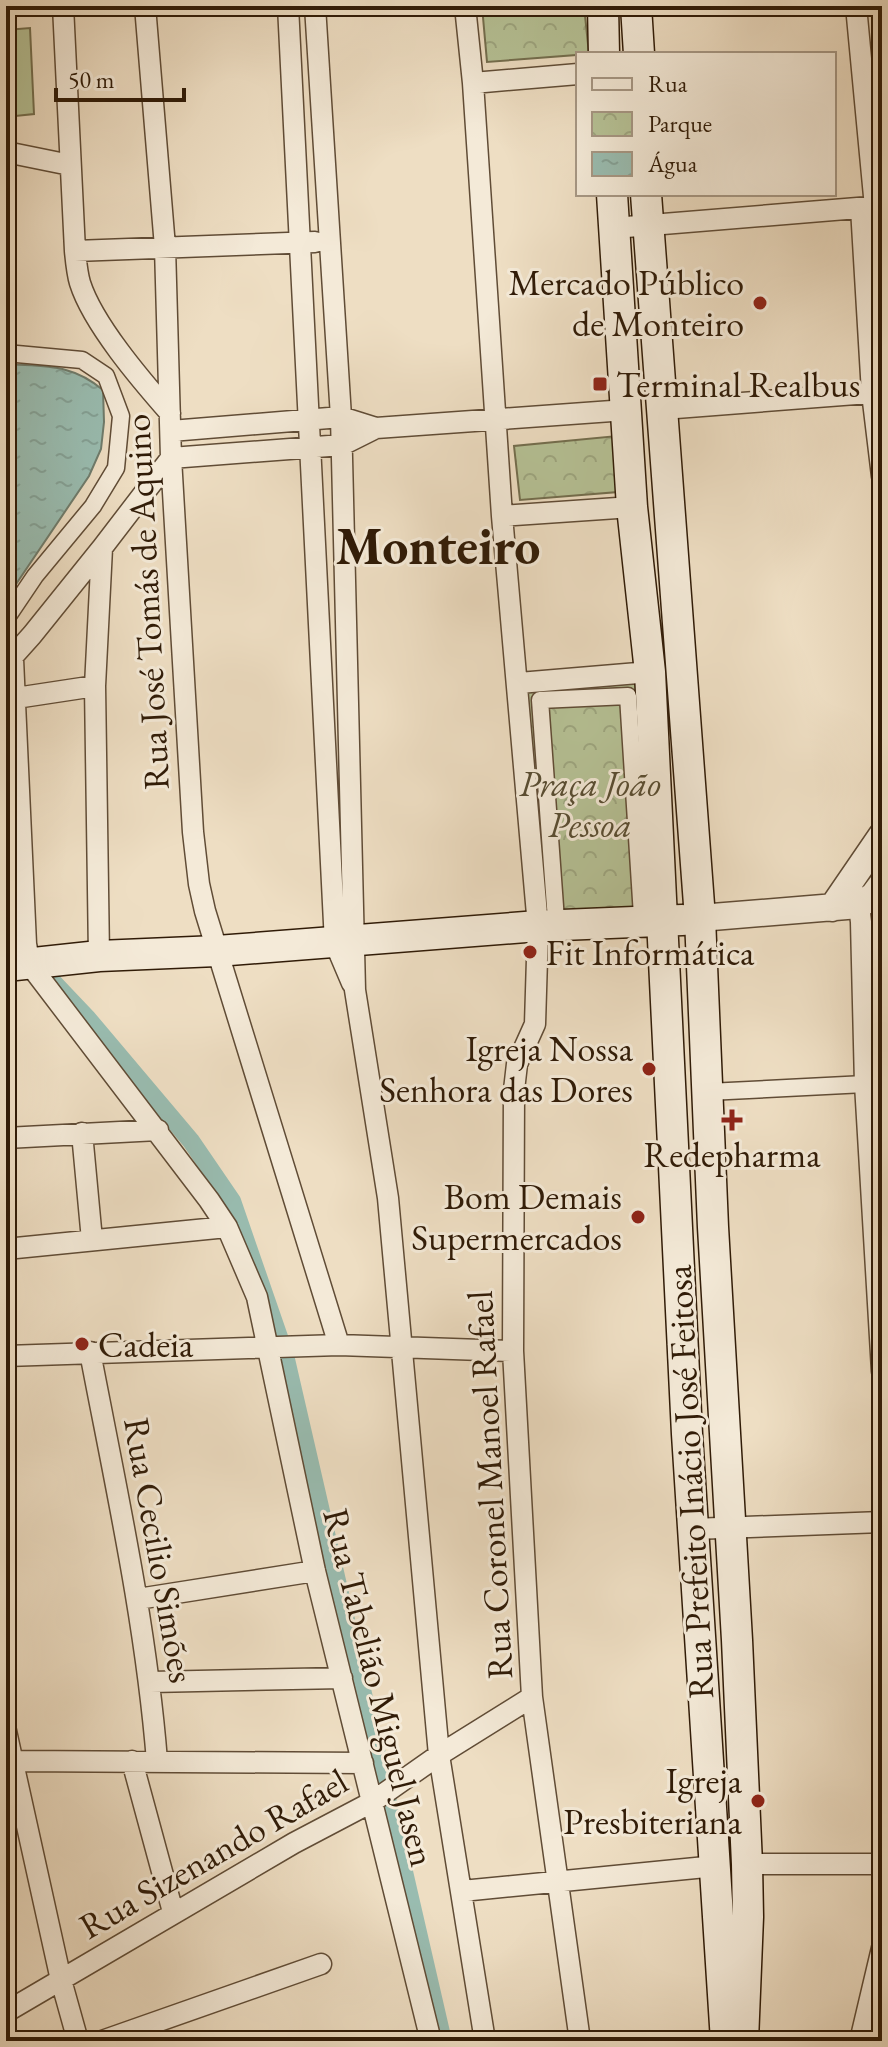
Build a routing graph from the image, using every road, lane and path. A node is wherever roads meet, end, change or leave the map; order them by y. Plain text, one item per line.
1 (63, 6) edge
2 (145, 6) edge
3 (288, 6) edge
4 (315, 6) edge
5 (465, 6) edge
6 (603, 6) edge
7 (636, 6) edge
8 (856, 6) edge
9 (604, 52) edge
10 (639, 52) edge
11 (576, 74) edge
12 (473, 83) junction
13 (6, 152) edge
14 (70, 165) junction
15 (612, 196) edge
16 (646, 196) edge
17 (872, 207) edge
18 (648, 226) junction
19 (614, 228) junction
20 (329, 241) junction
21 (302, 243) junction
22 (165, 247) junction
23 (75, 251) junction
24 (6, 353) edge
25 (877, 392) edge
26 (663, 409) junction
27 (626, 410) junction
28 (341, 417) junction
29 (310, 419) junction
30 (495, 420) junction
31 (170, 422) junction
32 (376, 428) junction
33 (342, 445) junction
34 (311, 449) junction
35 (171, 458) junction
36 (882, 476) edge
37 (632, 507) junction
38 (502, 516) junction
39 (102, 548) junction
40 (345, 574) junction
41 (318, 575) junction
42 (6, 619) edge
43 (9, 661) edge
44 (650, 672) junction
45 (519, 683) junction
46 (95, 686) junction
47 (16, 698) junction
48 (882, 835) edge
49 (882, 884) edge
50 (854, 895) junction
51 (700, 918) junction
52 (662, 921) junction
53 (547, 923) junction
54 (346, 943) junction
55 (217, 951) junction
56 (99, 956) junction
57 (18, 966) edge
58 (865, 1084) junction
59 (708, 1092) junction
60 (874, 1113) edge
61 (158, 1130) junction
62 (82, 1133) junction
63 (6, 1138) edge
64 (227, 1227) junction
65 (713, 1227) junction
66 (677, 1230) junction
67 (92, 1240) junction
68 (6, 1249) edge
69 (719, 1330) junction
70 (682, 1334) junction
71 (339, 1345) junction
72 (268, 1347) junction
73 (402, 1348) junction
74 (513, 1351) junction
75 (90, 1352) junction
76 (6, 1356) edge
77 (882, 1371) edge
78 (725, 1431) junction
79 (687, 1434) junction
80 (882, 1522) edge
81 (731, 1528) junction
82 (693, 1529) junction
83 (315, 1571) junction
84 (138, 1599) junction
85 (737, 1640) junction
86 (701, 1643) junction
87 (342, 1678) junction
88 (151, 1682) junction
89 (532, 1697) junction
90 (6, 1731) edge
91 (742, 1744) junction
92 (708, 1746) junction
93 (439, 1755) junction
94 (15, 1761) junction
95 (132, 1761) junction
96 (157, 1761) junction
97 (363, 1763) junction
98 (372, 1802) junction
99 (747, 1864) junction
100 (882, 1864) edge
101 (716, 1866) junction
102 (559, 1880) junction
103 (462, 1891) junction
104 (173, 1912) junction
105 (882, 1948) edge
106 (321, 1964) dead end
107 (61, 1980) junction
108 (6, 2012) edge
109 (78, 2041) edge
110 (102, 2041) edge
111 (430, 2041) edge
112 (485, 2041) edge
113 (580, 2041) edge
114 (726, 2041) edge
115 (743, 2041) edge
116 (860, 2041) edge

1 - 14 street
2 - 22 street, Rua José Tomás de Aquino
3 - 21 street
4 - 20 street
5 - 12 street, Rua Coronel Manoel Rafael
6 - 9 main road
7 - 10 main road
8 - 17 street
11 - 12 street
12 - 30 street, Rua Coronel Manoel Rafael
13 - 14 street
14 - 23 street
15 - 19 main road, Rua Prefeito Inácio José Feitosa
16 - 18 main road, Rua Prefeito Inácio José Feitosa
17 - 18 street
17 - 25 street
18 - 19 street
18 - 26 main road, Rua Prefeito Inácio José Feitosa
19 - 27 main road, Rua Prefeito Inácio José Feitosa
20 - 21 street
20 - 28 street
21 - 22 street
21 - 29 street
22 - 23 street
22 - 31 street, Rua José Tomás de Aquino
23 - 31 street
24 - 42 street
25 - 26 street
25 - 36 street
26 - 51 main road, Rua Prefeito Inácio José Feitosa
27 - 30 street
27 - 37 main road, Rua Prefeito Inácio José Feitosa
28 - 29 street
28 - 32 street
28 - 33 street
29 - 31 street
29 - 34 street
30 - 32 street
30 - 38 street, Rua Coronel Manoel Rafael
31 - 35 street, Rua José Tomás de Aquino
32 - 33 street
33 - 34 street
33 - 40 street
34 - 35 street
34 - 41 street
35 - 39 street
35 - 55 street, Rua José Tomás de Aquino
37 - 38 street
37 - 44 main road, Rua Prefeito Inácio José Feitosa
38 - 45 street, Rua Coronel Manoel Rafael
39 - 43 street
39 - 46 street
40 - 41 street
40 - 54 street
41 - 54 street
43 - 47 street
44 - 45 street
44 - 52 main road, Rua Prefeito Inácio José Feitosa
45 - 53 street, Rua Coronel Manoel Rafael
46 - 47 street
46 - 56 street
47 - 57 street
48 - 50 street
49 - 50 street
50 - 51 street
50 - 58 street
51 - 52 main road
51 - 59 main road, Rua Prefeito Inácio José Feitosa
52 - 53 main road
52 - 66 main road, Rua Prefeito Inácio José Feitosa
53 - 53 street
53 - 54 main road
53 - 74 street, Rua Coronel Manoel Rafael
54 - 55 main road
54 - 73 street
55 - 56 main road
55 - 71 street, Rua José Tomás de Aquino
56 - 57 main road
57 - 61 street, Rua Tabelião Miguel Jasen
58 - 59 street
58 - 60 street
59 - 65 main road, Rua Prefeito Inácio José Feitosa
60 - 77 street
61 - 62 street
61 - 64 street, Rua Tabelião Miguel Jasen
62 - 63 street
62 - 67 street
64 - 67 street
64 - 72 street, Rua Tabelião Miguel Jasen
65 - 66 main road
65 - 69 main road, Rua Prefeito Inácio José Feitosa
66 - 70 main road, Rua Prefeito Inácio José Feitosa
67 - 68 street
69 - 70 main road
69 - 78 main road, Rua Prefeito Inácio José Feitosa
70 - 79 main road, Rua Prefeito Inácio José Feitosa
71 - 72 street
71 - 73 street
72 - 75 street
72 - 83 street, Rua Tabelião Miguel Jasen
73 - 74 street
73 - 93 street
74 - 89 street, Rua Coronel Manoel Rafael
75 - 76 street
75 - 84 street, Rua Cecilio Simões
78 - 79 main road
78 - 81 main road, Rua Prefeito Inácio José Feitosa
79 - 82 main road, Rua Prefeito Inácio José Feitosa
80 - 81 street
81 - 82 street
81 - 85 main road, Rua Prefeito Inácio José Feitosa
82 - 86 main road, Rua Prefeito Inácio José Feitosa
83 - 84 street
83 - 87 street, Rua Tabelião Miguel Jasen
84 - 88 street, Rua Cecilio Simões
85 - 86 main road
85 - 91 main road, Rua Prefeito Inácio José Feitosa
86 - 92 main road, Rua Prefeito Inácio José Feitosa
87 - 88 street
87 - 97 street, Rua Tabelião Miguel Jasen
88 - 96 street, Rua Cecilio Simões
89 - 93 street, Rua Sizenando Rafael
89 - 102 street, Rua Coronel Manoel Rafael
90 - 94 street
91 - 92 main road
91 - 99 main road, Rua Prefeito Inácio José Feitosa
92 - 101 main road, Rua Prefeito Inácio José Feitosa
93 - 98 street, Rua Sizenando Rafael
93 - 103 street
94 - 95 street
94 - 107 street
95 - 96 street
95 - 104 street
96 - 97 street
97 - 98 street, Rua Tabelião Miguel Jasen
98 - 104 street, Rua Sizenando Rafael
98 - 111 street, Rua Tabelião Miguel Jasen
99 - 100 street
99 - 115 main road, Rua Prefeito Inácio José Feitosa
101 - 102 street
101 - 114 main road, Rua Prefeito Inácio José Feitosa
102 - 103 street
102 - 113 street, Rua Coronel Manoel Rafael
103 - 112 street
104 - 107 street, Rua Sizenando Rafael
105 - 116 street
106 - 110 street
107 - 108 street, Rua Sizenando Rafael
107 - 109 street

